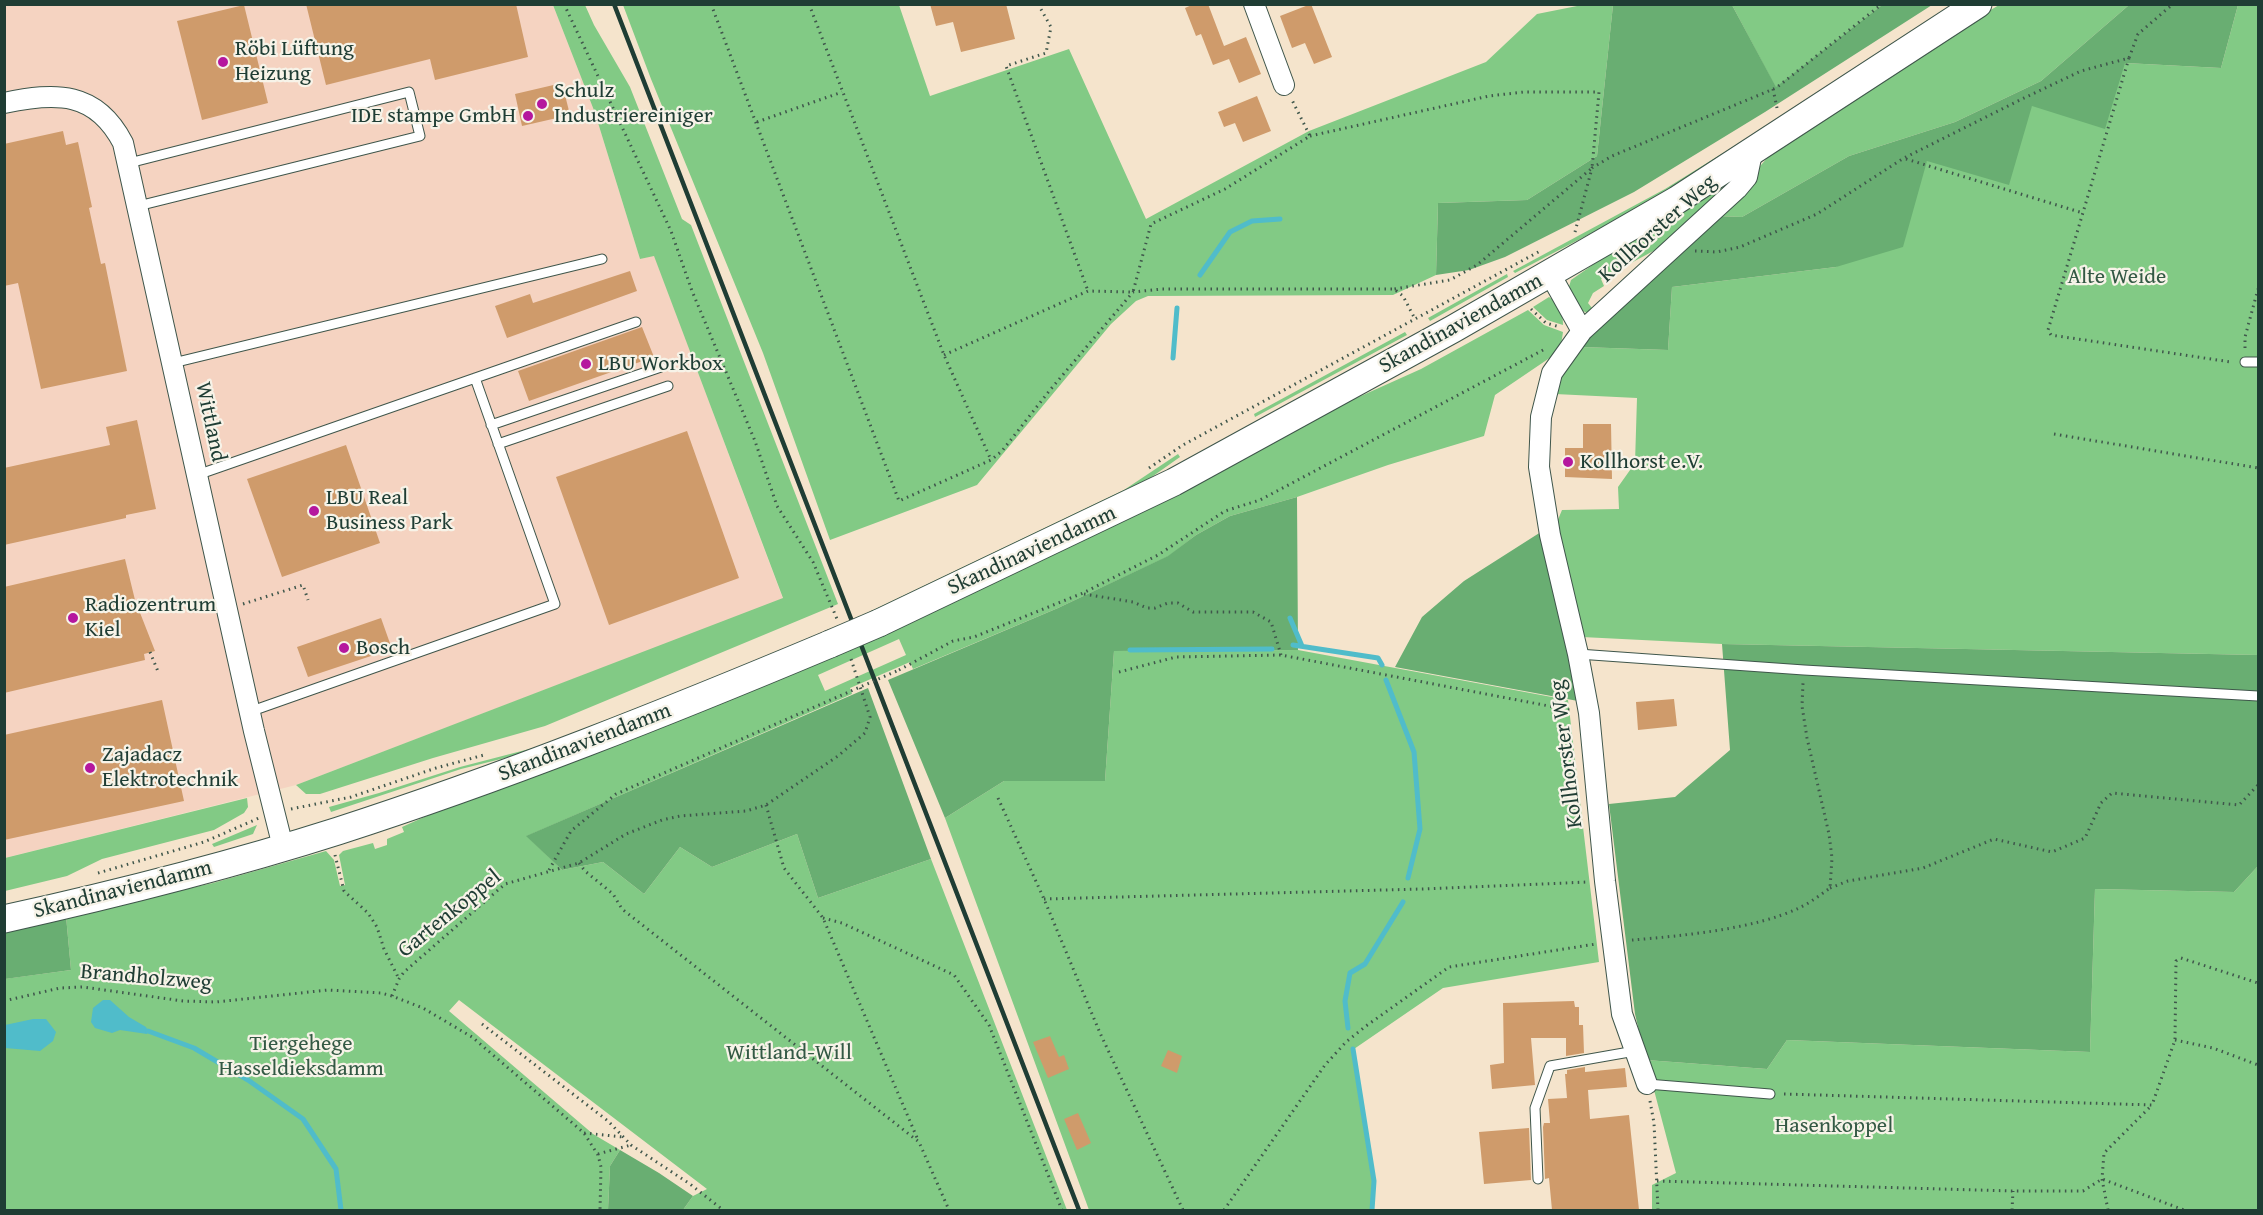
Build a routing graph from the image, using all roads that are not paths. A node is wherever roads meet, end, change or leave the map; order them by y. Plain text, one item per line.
1 (1254, 4) edge
2 (1978, 4) edge
3 (1284, 85) road end
4 (4, 103) edge
5 (1752, 153) junction
6 (129, 163) junction
7 (138, 206) junction
8 (602, 259) dead end
9 (1550, 274) junction
10 (636, 322) dead end
11 (1582, 331) junction
12 (2245, 362) road end
13 (2259, 362) edge
14 (172, 363) junction
15 (661, 367) dead end
16 (475, 378) junction
17 (668, 386) dead end
18 (492, 425) junction
19 (498, 444) junction
20 (197, 475) junction
21 (1578, 654) junction
22 (2259, 696) edge
23 (249, 712) junction
24 (283, 847) junction
25 (4, 919) edge
26 (1635, 1051) junction
27 (1647, 1084) joint
28 (1770, 1094) road end
29 (1538, 1179) dead end

1 - 3 street
2 - 5 main road, Skandinaviendamm
4 - 6 street, Wittland
5 - 9 main road, Skandinaviendamm
5 - 11 street, Kollhorster Weg
6 - 7 street, Wittland
6 - 7 lane
7 - 14 street, Wittland
8 - 14 lane
9 - 11 street
9 - 24 main road, Skandinaviendamm, bridge
10 - 16 lane
11 - 21 street, Kollhorster Weg
12 - 13 lane
14 - 20 street, Wittland
15 - 18 lane
16 - 18 lane
16 - 20 lane
17 - 19 lane
18 - 19 lane
19 - 23 lane
20 - 23 street, Wittland
21 - 22 lane
21 - 26 street, Kollhorster Weg
23 - 24 street, Wittland
24 - 25 main road, Skandinaviendamm
26 - 27 street, Kollhorster Weg
26 - 29 lane
27 - 28 lane

